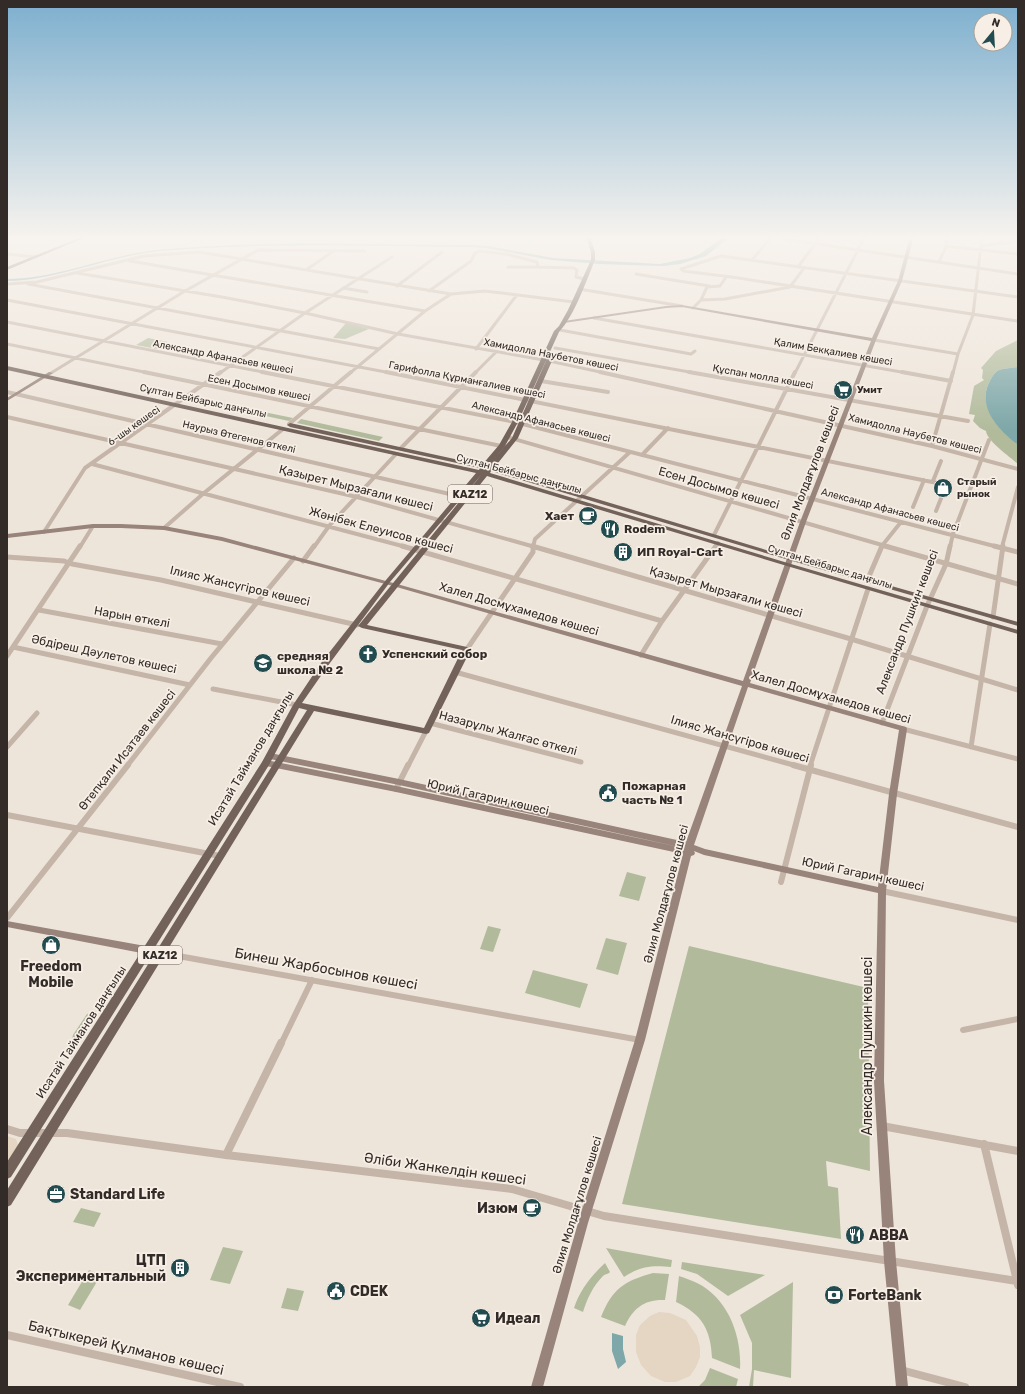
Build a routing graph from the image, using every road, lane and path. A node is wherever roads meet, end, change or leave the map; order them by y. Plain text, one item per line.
1 (13, 301) edge
2 (119, 301) edge
3 (169, 301) edge
4 (240, 301) edge
5 (323, 301) edge
6 (367, 301) edge
7 (440, 301) edge
8 (512, 301) edge
9 (565, 301) edge
10 (652, 301) edge
11 (700, 301) edge
12 (831, 301) edge
13 (879, 301) edge
14 (975, 301) edge
15 (574, 302) joint
16 (891, 303) junction
17 (682, 306) junction
18 (157, 308) junction
19 (694, 308) junction
20 (425, 311) junction
21 (305, 313) junction
22 (973, 315) junction
23 (594, 318) junction
24 (1018, 321) edge
25 (7, 322) edge
26 (564, 322) junction
27 (133, 324) junction
28 (560, 330) junction
29 (817, 330) junction
30 (280, 331) junction
31 (398, 334) junction
32 (874, 340) junction
33 (104, 342) junction
34 (7, 344) edge
35 (257, 348) junction
36 (555, 348) junction
37 (379, 349) junction
38 (476, 349) junction
39 (496, 352) junction
40 (695, 352) dead end
41 (958, 354) junction
42 (804, 355) junction
43 (77, 358) junction
44 (546, 360) junction
45 (7, 363) edge
46 (231, 366) junction
47 (864, 366) junction
48 (358, 367) junction
49 (7, 368) edge
50 (51, 373) junction
51 (45, 377) junction
52 (541, 380) junction
53 (951, 381) junction
54 (204, 386) junction
55 (335, 386) junction
56 (462, 387) junction
57 (787, 390) junction
58 (7, 392) edge
59 (608, 392) dead end
60 (16, 394) junction
61 (7, 400) edge
62 (529, 400) junction
63 (851, 401) junction
64 (180, 403) junction
65 (310, 407) junction
66 (441, 407) junction
67 (776, 410) junction
68 (941, 416) junction
69 (7, 417) edge
70 (968, 421) dead end
71 (518, 423) junction
72 (150, 424) junction
73 (841, 425) junction
74 (286, 427) junction
75 (668, 428) junction
76 (419, 429) junction
77 (507, 436) junction
78 (515, 438) junction
79 (989, 440) dead end
80 (123, 443) junction
81 (758, 446) junction
82 (932, 446) junction
83 (505, 447) junction
84 (401, 448) junction
85 (258, 449) junction
86 (630, 452) junction
87 (396, 454) junction
88 (642, 455) junction
89 (982, 459) junction
90 (828, 460) junction
91 (941, 461) dead end
92 (92, 464) junction
93 (235, 468) junction
94 (614, 468) junction
95 (1018, 469) edge
96 (485, 470) junction
97 (375, 476) junction
98 (741, 480) junction
99 (924, 480) junction
100 (933, 482) junction
101 (1018, 487) edge
102 (204, 493) junction
103 (459, 496) junction
104 (357, 497) junction
105 (467, 498) junction
106 (581, 498) junction
107 (813, 498) junction
108 (730, 502) junction
109 (913, 507) dead end
110 (936, 511) dead end
111 (646, 518) junction
112 (439, 519) junction
113 (447, 521) junction
114 (803, 522) junction
115 (901, 522) junction
116 (93, 526) junction
117 (329, 526) junction
118 (164, 528) junction
119 (44, 532) junction
120 (714, 534) junction
121 (953, 534) junction
122 (7, 536) edge
123 (718, 543) junction
124 (882, 545) junction
125 (533, 546) junction
126 (1002, 548) junction
127 (414, 549) junction
128 (422, 551) junction
129 (1018, 552) edge
130 (7, 557) edge
131 (294, 558) junction
132 (303, 561) junction
133 (69, 562) junction
134 (790, 562) junction
135 (946, 564) junction
136 (514, 578) junction
137 (999, 578) junction
138 (867, 581) junction
139 (386, 583) junction
140 (1018, 584) edge
141 (395, 585) junction
142 (868, 588) junction
143 (685, 590) junction
144 (931, 599) junction
145 (256, 602) junction
146 (927, 606) junction
147 (39, 610) junction
148 (491, 612) junction
149 (770, 616) junction
150 (993, 617) junction
151 (662, 621) junction
152 (990, 624) junction
153 (1018, 624) edge
154 (358, 626) junction
155 (1018, 632) edge
156 (851, 639) junction
157 (222, 644) junction
158 (13, 648) junction
159 (467, 649) junction
160 (641, 655) junction
161 (7, 656) edge
162 (908, 656) junction
163 (455, 672) junction
164 (982, 678) junction
165 (745, 684) junction
166 (190, 685) junction
167 (213, 690) dead end
168 (1018, 690) edge
169 (297, 705) junction
170 (312, 708) junction
171 (829, 708) junction
172 (37, 713) dead end
173 (430, 723) junction
174 (882, 723) junction
175 (903, 729) junction
176 (426, 731) junction
177 (723, 746) junction
178 (7, 747) edge
179 (971, 747) junction
180 (1018, 759) edge
181 (273, 761) junction
182 (581, 762) dead end
183 (808, 770) junction
184 (398, 785) junction
185 (893, 794) junction
186 (7, 815) edge
187 (1018, 827) edge
188 (79, 830) junction
189 (688, 850) junction
190 (208, 854) junction
191 (220, 856) junction
192 (785, 869) junction
193 (781, 882) dead end
194 (882, 891) junction
195 (7, 918) edge
196 (1018, 920) edge
197 (7, 924) edge
198 (148, 951) junction
199 (162, 953) junction
200 (312, 980) junction
201 (1018, 1019) edge
202 (962, 1030) dead end
203 (640, 1040) junction
204 (881, 1125) junction
205 (7, 1129) edge
206 (32, 1132) junction
207 (49, 1132) junction
208 (984, 1144) junction
209 (1018, 1151) edge
210 (226, 1155) junction
211 (7, 1172) edge
212 (7, 1201) edge
213 (587, 1211) junction
214 (890, 1261) junction
215 (1016, 1268) edge
216 (1018, 1283) edge
217 (7, 1335) edge
218 (900, 1369) junction
219 (240, 1387) edge
220 (537, 1387) edge
221 (902, 1387) edge
222 (966, 1387) edge

1 - 27 street, Гарифолла Құрманғалиев көшесі
2 - 18 street
3 - 18 street
4 - 21 street, Хамидолла Наубетов көшесі
5 - 21 street, 6-шы көшесі
6 - 20 street
7 - 20 street
8 - 38 street
9 - 15 street
10 - 17 street
11 - 19 street
12 - 29 street
13 - 16 street
14 - 22 street
15 - 26 main road, Исатай Тайманов даңғылы / KAZ12
16 - 22 street
16 - 32 street, Әлия Молдағұлов көшесі
17 - 19 street
17 - 23 street
18 - 27 street
18 - 30 street
19 - 29 street
20 - 31 street
21 - 30 street, 6-шы көшесі
21 - 31 street, Хамидолла Наубетов көшесі
22 - 24 street
22 - 41 street
23 - 26 street
23 - 42 street, Қалим Бекқалиев көшесі
25 - 33 street, Александр Афанасьев көшесі
26 - 28 main road, Исатай Тайманов даңғылы / KAZ12
27 - 33 street
27 - 35 street, Гарифолла Құрманғалиев көшесі
28 - 36 main road, Исатай Тайманов даңғылы / KAZ12
28 - 40 street
28 - 44 main road, Исатай Тайманов даңғылы / KAZ12
29 - 32 street
29 - 42 street
30 - 35 street, 6-шы көшесі
30 - 37 street
31 - 37 street
31 - 38 street, Хамидолла Наубетов көшесі
32 - 41 street
32 - 47 street, Әлия Молдағұлов көшесі
33 - 43 street
33 - 46 street, Александр Афанасьев көшесі
34 - 43 street, Есен Досымов көшесі
35 - 46 street, 6-шы көшесі
35 - 48 street, Гарифолла Құрманғалиев көшесі
36 - 44 main road, Исатай Тайманов даңғылы / KAZ12
36 - 57 street, Құспан молла көшесі
37 - 48 street
38 - 39 street, Хамидолла Наубетов көшесі
39 - 44 street, Хамидолла Наубетов көшесі
39 - 56 street
41 - 53 street
42 - 47 street, Қалим Бекқалиев көшесі
42 - 57 street
43 - 50 street
43 - 54 street, Есен Досымов көшесі
44 - 52 main road, Исатай Тайманов даңғылы / KAZ12
44 - 62 main road, Исатай Тайманов даңғылы / KAZ12
44 - 67 street, Хамидолла Наубетов көшесі
45 - 50 main road, Сұлтан Бейбарыс даңғылы
46 - 54 street, 6-шы көшесі
46 - 55 street, Александр Афанасьев көшесі
47 - 53 street, Қалим Бекқалиев көшесі
47 - 63 street, Әлия Молдағұлов көшесі
48 - 55 street
48 - 56 street, Гарифолла Құрманғалиев көшесі
49 - 51 main road, Сұлтан Бейбарыс даңғылы
50 - 51 street
50 - 64 main road, Сұлтан Бейбарыс даңғылы
51 - 60 street
51 - 64 main road, Сұлтан Бейбарыс даңғылы
52 - 59 street
52 - 62 main road, Исатай Тайманов даңғылы / KAZ12
53 - 68 street
54 - 64 street, 6-шы көшесі
54 - 65 street, Есен Досымов көшесі
55 - 65 street
55 - 66 street, Александр Афанасьев көшесі
56 - 62 street, Гарифолла Құрманғалиев көшесі
56 - 66 street
57 - 63 street, Құспан молла көшесі
57 - 67 street
58 - 60 street, Наурыз Өтегенов өткелі
60 - 61 street
60 - 72 street, Наурыз Өтегенов өткелі
62 - 71 main road, Исатай Тайманов даңғылы / KAZ12
62 - 75 street, Гарифолла Құрманғалиев көшесі
63 - 68 street, Құспан молла көшесі
63 - 73 street, Әлия Молдағұлов көшесі
64 - 72 street, 6-шы көшесі
64 - 74 main road, Сұлтан Бейбарыс даңғылы
65 - 74 street
65 - 76 street, Есен Досымов көшесі
66 - 71 street, Александр Афанасьев көшесі
66 - 76 street
67 - 73 street, Хамидолла Наубетов көшесі
67 - 81 street
68 - 70 street, Құспан молла көшесі
68 - 82 street
69 - 80 street, Қазырет Мырзағали көшесі
71 - 77 main road, Исатай Тайманов даңғылы / KAZ12
71 - 78 main road, Исатай Тайманов даңғылы / KAZ12
71 - 86 street, Александр Афанасьев көшесі
72 - 80 street, 6-шы көшесі
72 - 85 street, Наурыз Өтегенов өткелі
73 - 82 street, Хамидолла Наубетов көшесі
73 - 90 street, Әлия Молдағұлов көшесі
74 - 84 main road, Сұлтан Бейбарыс даңғылы
74 - 85 street
74 - 87 main road, Сұлтан Бейбарыс даңғылы
75 - 81 street, Гарифолла Құрманғалиев көшесі
75 - 88 street
76 - 83 street, Есен Досымов көшесі
76 - 84 street
77 - 78 street, Есен Досымов көшесі
77 - 83 main road, Исатай Тайманов даңғылы / KAZ12
78 - 83 main road, Исатай Тайманов даңғылы / KAZ12
78 - 94 street, Есен Досымов көшесі
79 - 89 street, Александр Пушкин көшесі
80 - 92 street, 6-шы көшесі
80 - 93 street, Қазырет Мырзағали көшесі
81 - 90 street, Гарифолла Құрманғалиев көшесі
81 - 98 street
82 - 89 street, Хамидолла Наубетов көшесі
83 - 96 main road, Исатай Тайманов даңғылы / KAZ12
84 - 96 main road, Сұлтан Бейбарыс даңғылы
85 - 93 street
85 - 97 street, Наурыз Өтегенов өткелі
86 - 88 street, Александр Афанасьев көшесі
86 - 94 street
87 - 96 main road, Сұлтан Бейбарыс даңғылы
87 - 97 street
88 - 98 street, Александр Афанасьев көшесі
89 - 95 street, Хамидолла Наубетов көшесі
89 - 121 street, Александр Пушкин көшесі
90 - 99 street, Гарифолла Құрманғалиев көшесі
90 - 107 street, Әлия Молдағұлов көшесі
91 - 100 street
92 - 102 street, Жәнібек Елеуисов көшесі
92 - 119 street, 6-шы көшесі
93 - 102 street
93 - 104 street, Қазырет Мырзағали көшесі
94 - 106 street
94 - 108 street, Есен Досымов көшесі
96 - 103 main road, Исатай Тайманов даңғылы / KAZ12
96 - 105 main road, Исатай Тайманов даңғылы / KAZ12
96 - 106 main road, Сұлтан Бейбарыс даңғылы
97 - 103 street, Наурыз Өтегенов өткелі
97 - 104 street
98 - 107 street, Александр Афанасьев көшесі
98 - 108 street
99 - 100 street, Гарифолла Құрманғалиев көшесі
99 - 109 street
100 - 110 street
101 - 126 street
102 - 117 street, Жәнібек Елеуисов көшесі
102 - 118 street
103 - 105 street, Наурыз Өтегенов өткелі
103 - 112 main road, Исатай Тайманов даңғылы / KAZ12
104 - 112 street, Қазырет Мырзағали көшесі
104 - 117 street
105 - 113 main road, Исатай Тайманов даңғылы / KAZ12
106 - 111 main road, Сұлтан Бейбарыс даңғылы
106 - 125 street
107 - 114 street, Әлия Молдағұлов көшесі
107 - 115 street, Александр Афанасьев көшесі
108 - 114 street, Есен Досымов көшесі
108 - 120 street
111 - 120 main road, Сұлтан Бейбарыс даңғылы
111 - 123 main road, Сұлтан Бейбарыс даңғылы
112 - 113 street, Қазырет Мырзағали көшесі
112 - 127 main road, Исатай Тайманов даңғылы / KAZ12
113 - 125 street, Қазырет Мырзағали көшесі
113 - 128 main road, Исатай Тайманов даңғылы / KAZ12
114 - 124 street, Есен Досымов көшесі
114 - 134 street, Әлия Молдағұлов көшесі
115 - 121 street, Александр Афанасьев көшесі
115 - 124 street
116 - 118 street, Халел Досмұхамедов көшесі
116 - 119 street, Халел Досмұхамедов көшесі
116 - 133 street
117 - 127 street, Жәнібек Елеуисов көшесі
117 - 132 street
118 - 131 street, Халел Досмұхамедов көшесі
119 - 122 street, Халел Досмұхамедов көшесі
120 - 134 main road, Сұлтан Бейбарыс даңғылы
121 - 126 street, Александр Афанасьев көшесі
121 - 135 street, Александр Пушкин көшесі
123 - 134 main road, Сұлтан Бейбарыс даңғылы
123 - 143 street
124 - 135 street, Есен Досымов көшесі
124 - 138 street
125 - 136 street
125 - 143 street, Қазырет Мырзағали көшесі
126 - 129 street, Александр Афанасьев көшесі
126 - 137 street
127 - 128 street, Жәнібек Елеуисов көшесі
127 - 139 main road, Исатай Тайманов даңғылы / KAZ12
128 - 136 street, Жәнібек Елеуисов көшесі
128 - 141 main road, Исатай Тайманов даңғылы / KAZ12
130 - 133 street, Ілияс Жансүгіров көшесі
131 - 132 street, Халел Досмұхамедов көшесі
131 - 145 street, Өтепқали Исатаев көшесі
132 - 139 street, Халел Досмұхамедов көшесі
133 - 145 street, Ілияс Жансүгіров көшесі
133 - 147 street
134 - 138 main road, Сұлтан Бейбарыс даңғылы
134 - 142 main road, Сұлтан Бейбарыс даңғылы
134 - 149 street, Әлия Молдағұлов көшесі
135 - 137 street, Есен Досымов көшесі
135 - 144 street, Александр Пушкин көшесі
136 - 148 street
136 - 151 street, Жәнібек Елеуисов көшесі
137 - 140 street, Есен Досымов көшесі
137 - 150 street
138 - 144 main road, Сұлтан Бейбарыс даңғылы
139 - 141 street, Халел Досмұхамедов көшесі
139 - 154 main road, Исатай Тайманов даңғылы / KAZ12
141 - 148 street, Халел Досмұхамедов көшесі
141 - 154 main road, Исатай Тайманов даңғылы / KAZ12
142 - 146 main road, Сұлтан Бейбарыс даңғылы
142 - 156 street
143 - 149 street, Қазырет Мырзағали көшесі
143 - 151 street
144 - 146 street, Александр Пушкин көшесі
144 - 150 main road, Сұлтан Бейбарыс даңғылы
145 - 154 street, Ілияс Жансүгіров көшесі
145 - 157 street, Өтепқали Исатаев көшесі
146 - 152 main road, Сұлтан Бейбарыс даңғылы
146 - 162 street, Александр Пушкин көшесі
147 - 157 street, Нарын өткелі
147 - 158 street
148 - 159 street
148 - 160 street, Халел Досмұхамедов көшесі
149 - 156 street, Қазырет Мырзағали көшесі
149 - 165 street, Әлия Молдағұлов көшесі
150 - 153 main road, Сұлтан Бейбарыс даңғылы
151 - 160 street
152 - 155 main road, Сұлтан Бейбарыс даңғылы
152 - 164 street
154 - 159 main road, Ілияс Жансүгіров көшесі
154 - 169 main road, Исатай Тайманов даңғылы / KAZ12
156 - 162 street, Қазырет Мырзағали көшесі
156 - 171 street
157 - 166 street, Өтепқали Исатаев көшесі
158 - 161 street
158 - 166 street, Әбдіреш Дәулетов көшесі
159 - 163 main road
160 - 165 street, Халел Досмұхамедов көшесі
162 - 164 street, Қазырет Мырзағали көшесі
162 - 174 street, Александр Пушкин көшесі
163 - 173 main road
163 - 177 street, Ілияс Жансүгіров көшесі
164 - 168 street, Қазырет Мырзағали көшесі
164 - 179 street
165 - 171 street, Халел Досмұхамедов көшесі
165 - 177 street, Әлия Молдағұлов көшесі
166 - 188 street, Өтепқали Исатаев көшесі
167 - 169 street
169 - 170 main road
169 - 181 main road, Исатай Тайманов даңғылы / KAZ12
170 - 176 main road
170 - 181 main road, Исатай Тайманов даңғылы / KAZ12
171 - 174 street, Халел Досмұхамедов көшесі
171 - 183 street
172 - 178 street
173 - 176 main road
173 - 182 street, Назарұлы Жалғас өткелі
174 - 175 street, Халел Досмұхамедов көшесі
175 - 179 street, Халел Досмұхамедов көшесі
175 - 185 street, Александр Пушкин көшесі
176 - 184 street
177 - 183 street, Ілияс Жансүгіров көшесі
177 - 189 street, Әлия Молдағұлов көшесі
179 - 180 street, Халел Досмұхамедов көшесі
181 - 184 street, Юрий Гагарин көшесі
181 - 190 main road, Исатай Тайманов даңғылы / KAZ12
181 - 191 main road, Исатай Тайманов даңғылы / KAZ12
183 - 185 street, Ілияс Жансүгіров көшесі
183 - 192 street
184 - 189 street, Юрий Гагарин көшесі
185 - 187 street, Ілияс Жансүгіров көшесі
185 - 194 street, Александр Пушкин көшесі
186 - 188 street
188 - 190 street
188 - 195 street, Өтепқали Исатаев көшесі
189 - 192 street, Юрий Гагарин көшесі
189 - 203 street, Әлия Молдағұлов көшесі
190 - 191 street
190 - 198 main road, Исатай Тайманов даңғылы / KAZ12
191 - 199 main road, Исатай Тайманов даңғылы / KAZ12
192 - 193 street
192 - 194 street, Юрий Гагарин көшесі
194 - 196 street, Юрий Гагарин көшесі
194 - 204 street, Александр Пушкин көшесі
197 - 198 street, Бинеш Жарбосынов көшесі
198 - 199 street, Бинеш Жарбосынов көшесі
198 - 206 main road, Исатай Тайманов даңғылы / KAZ12
199 - 200 street, Бинеш Жарбосынов көшесі
199 - 207 main road, Исатай Тайманов даңғылы / KAZ12
200 - 203 street, Бинеш Жарбосынов көшесі
200 - 210 street
201 - 202 street
203 - 213 street, Әлия Молдағұлов көшесі
204 - 208 street
204 - 214 street, Александр Пушкин көшесі
205 - 206 street
206 - 207 street, Әліби Жанкелдін көшесі
206 - 211 main road, Исатай Тайманов даңғылы / KAZ12
207 - 210 street, Әліби Жанкелдін көшесі
207 - 212 main road, Исатай Тайманов даңғылы / KAZ12
208 - 209 street
208 - 215 street
210 - 213 street, Әліби Жанкелдін көшесі
213 - 214 street, Әліби Жанкелдін көшесі
213 - 220 street, Әлия Молдағұлов көшесі
214 - 216 street, Әліби Жанкелдін көшесі
214 - 218 street, Александр Пушкин көшесі
215 - 216 street
217 - 219 street, Бақтыкерей Құлманов көшесі
218 - 221 street, Александр Пушкин көшесі
218 - 222 street

